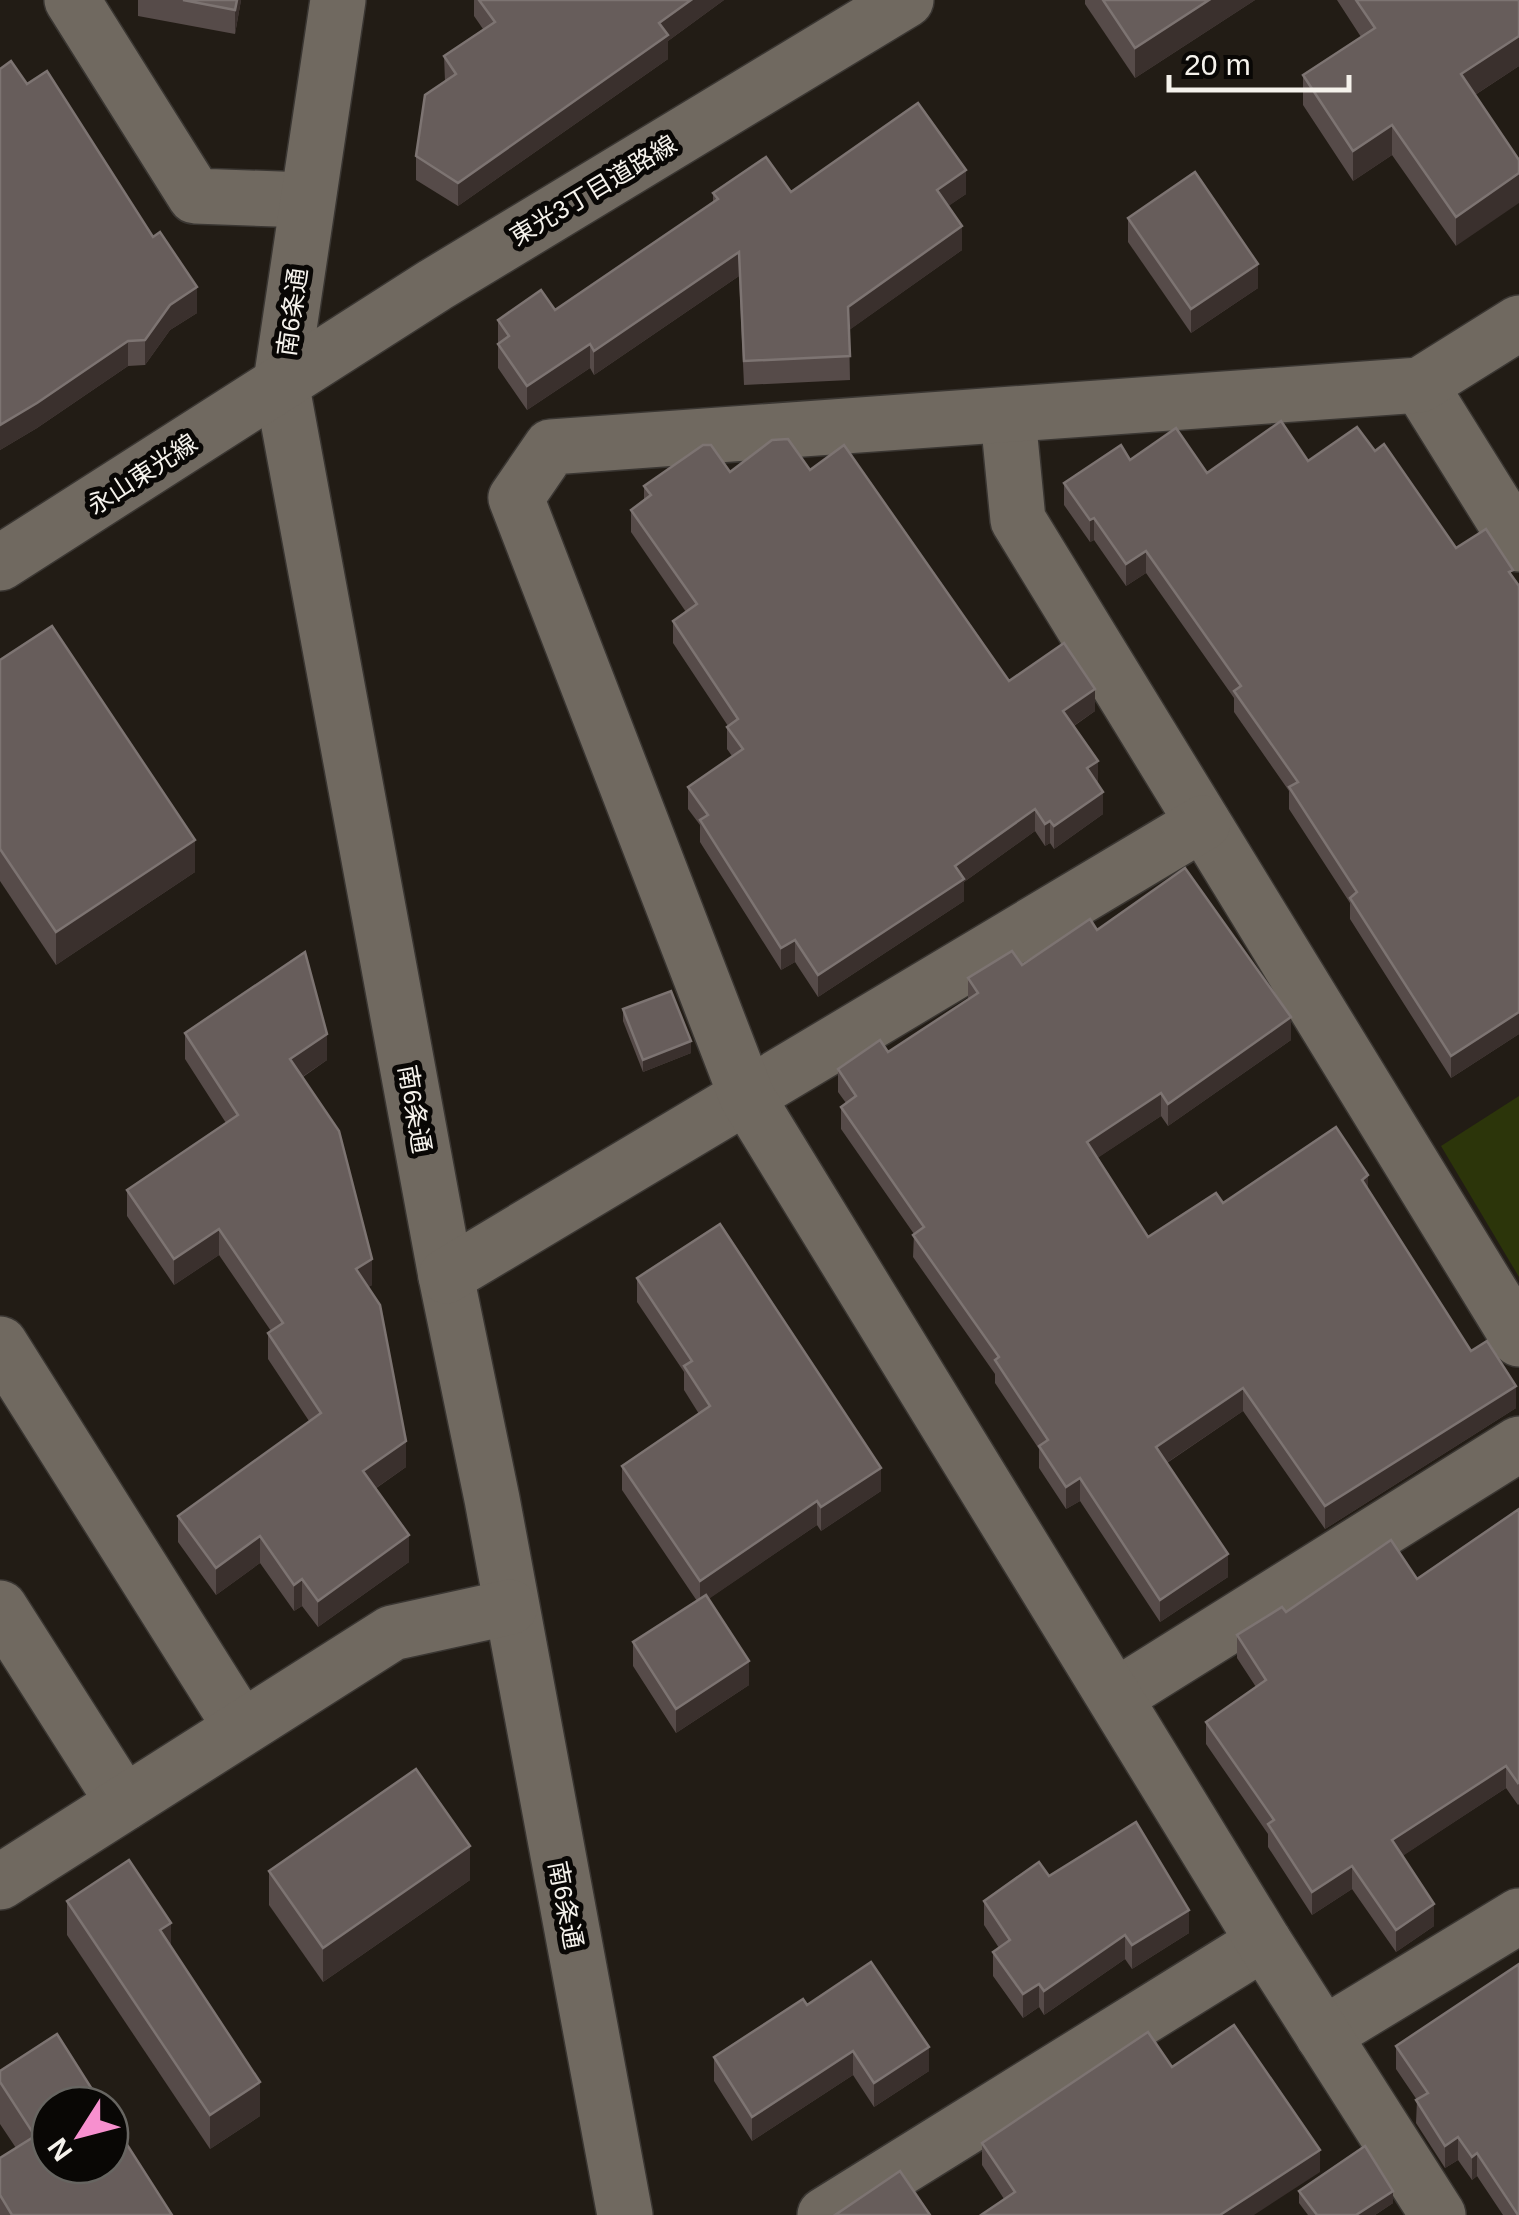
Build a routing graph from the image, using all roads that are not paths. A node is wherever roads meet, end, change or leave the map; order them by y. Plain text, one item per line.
1 (72, 0) edge
2 (338, 0) edge
3 (906, 0) edge
4 (306, 200) junction
5 (1519, 324) edge
6 (281, 382) junction
7 (1420, 385) junction
8 (1008, 417) junction
9 (1519, 544) edge
10 (0, 563) edge
11 (1203, 823) junction
12 (747, 1097) junction
13 (446, 1276) junction
14 (1519, 1339) edge
15 (0, 1344) edge
16 (1519, 1444) edge
17 (510, 1606) junction
18 (0, 1608) edge
19 (1115, 1697) junction
20 (241, 1727) junction
21 (124, 1803) junction
22 (0, 1882) edge
23 (1519, 1916) edge
24 (1264, 1942) junction
25 (1323, 2034) junction
26 (625, 2215) edge
27 (825, 2215) edge
28 (1438, 2215) edge

1 - 4 street
2 - 4 street, 南6条通
3 - 6 street, 東光3丁目道路線
4 - 6 street, 南6条通
5 - 7 street
6 - 10 street, 永山東光線
6 - 13 street, 南6条通
7 - 8 street
7 - 9 street
8 - 11 street
8 - 12 street
11 - 12 street
11 - 14 street
12 - 13 street
12 - 19 street
13 - 17 street, 南6条通
15 - 20 street
16 - 19 street
17 - 20 street
17 - 26 street, 南6条通
18 - 21 street
19 - 24 street
20 - 21 street
21 - 22 street
23 - 25 street
24 - 25 street
24 - 27 street
25 - 28 street

